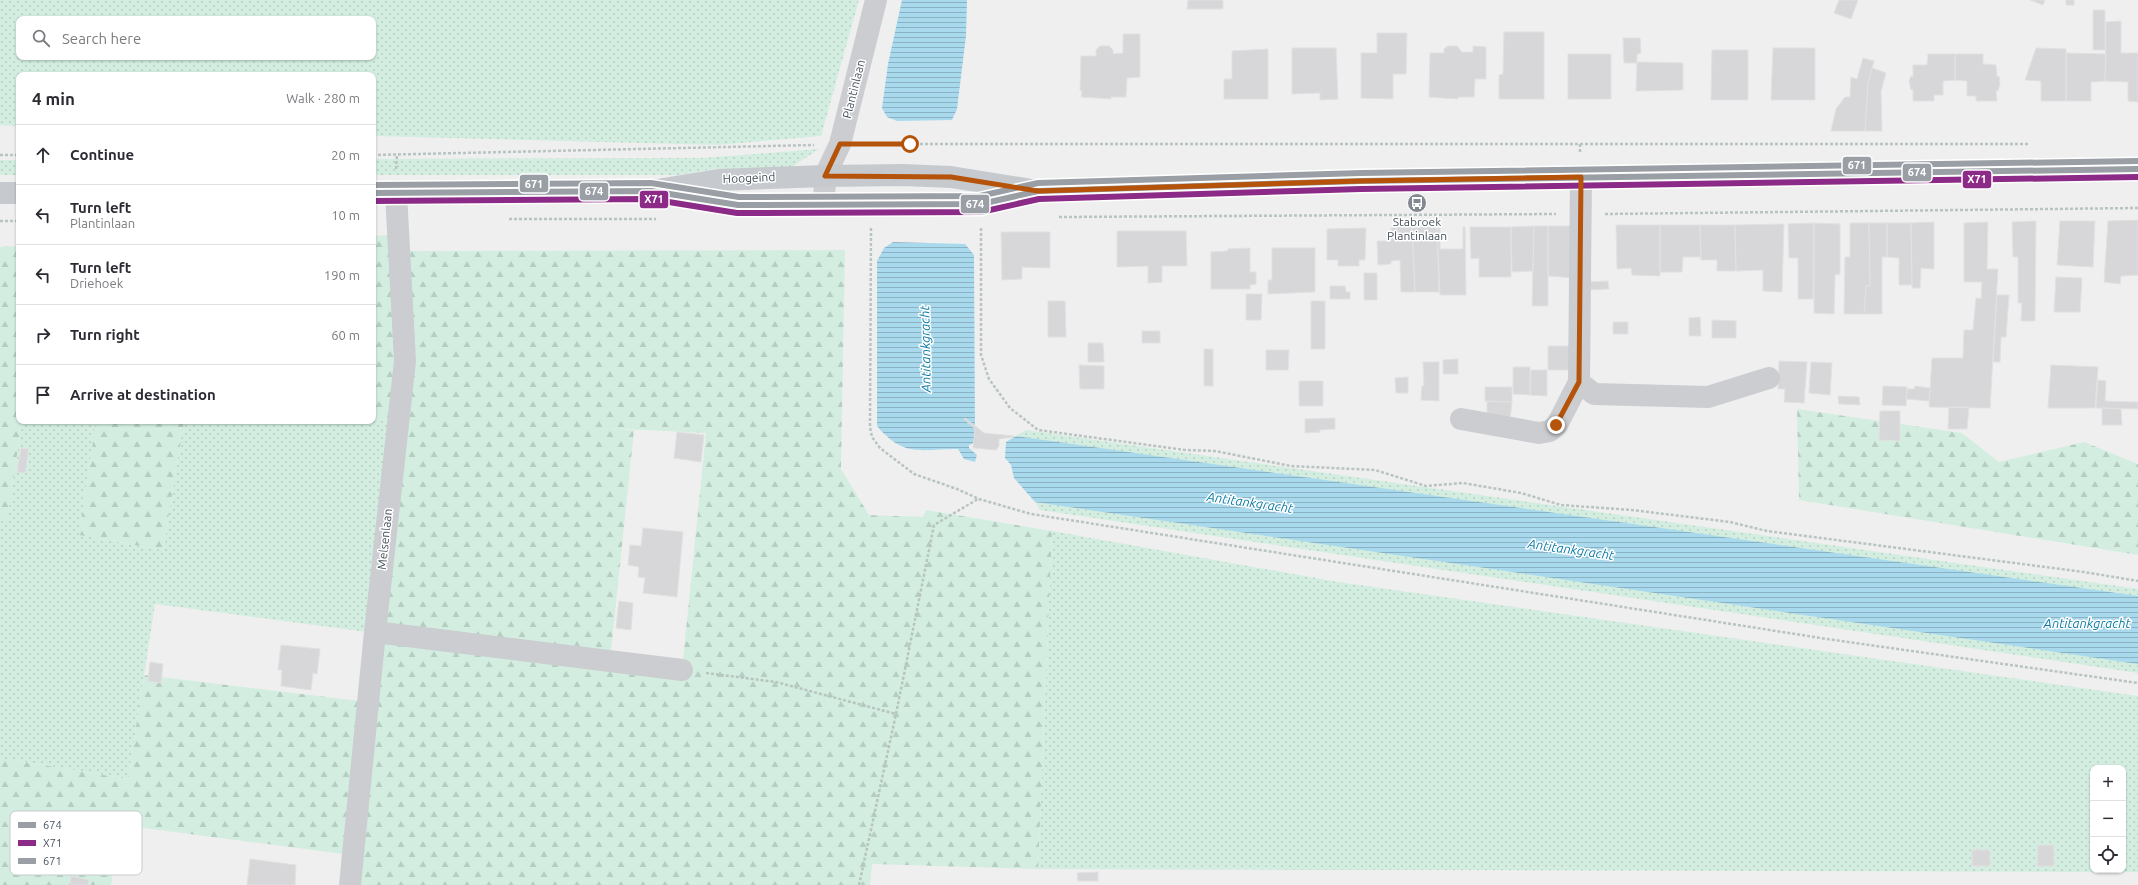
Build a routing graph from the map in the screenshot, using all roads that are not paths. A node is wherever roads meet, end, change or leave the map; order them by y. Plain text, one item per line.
1 (876, 0) edge
2 (2138, 169) edge
3 (825, 176) junction
4 (1581, 177) junction
5 (651, 191) junction
6 (1038, 191) junction
7 (0, 193) edge
8 (16, 193) edge
9 (376, 193) edge
10 (396, 193) junction
11 (824, 204) junction
12 (1769, 378) dead end
13 (1579, 382) junction
14 (1461, 419) dead end
15 (375, 632) junction
16 (682, 670) road end
17 (350, 885) edge

1 - 3 street, Plantinlaan
2 - 4 main road
3 - 5 main road, Hoogeind
3 - 6 main road, Hoogeind
3 - 11 street
4 - 6 main road
4 - 13 street
5 - 10 main road, Hoogeind
5 - 11 main road, Hoogeind
6 - 11 main road, Hoogeind
7 - 8 main road
9 - 10 main road, Hoogeind
10 - 15 street, Melsenlaan
12 - 13 street
13 - 14 street
15 - 16 street
15 - 17 street, Melsenlaan

